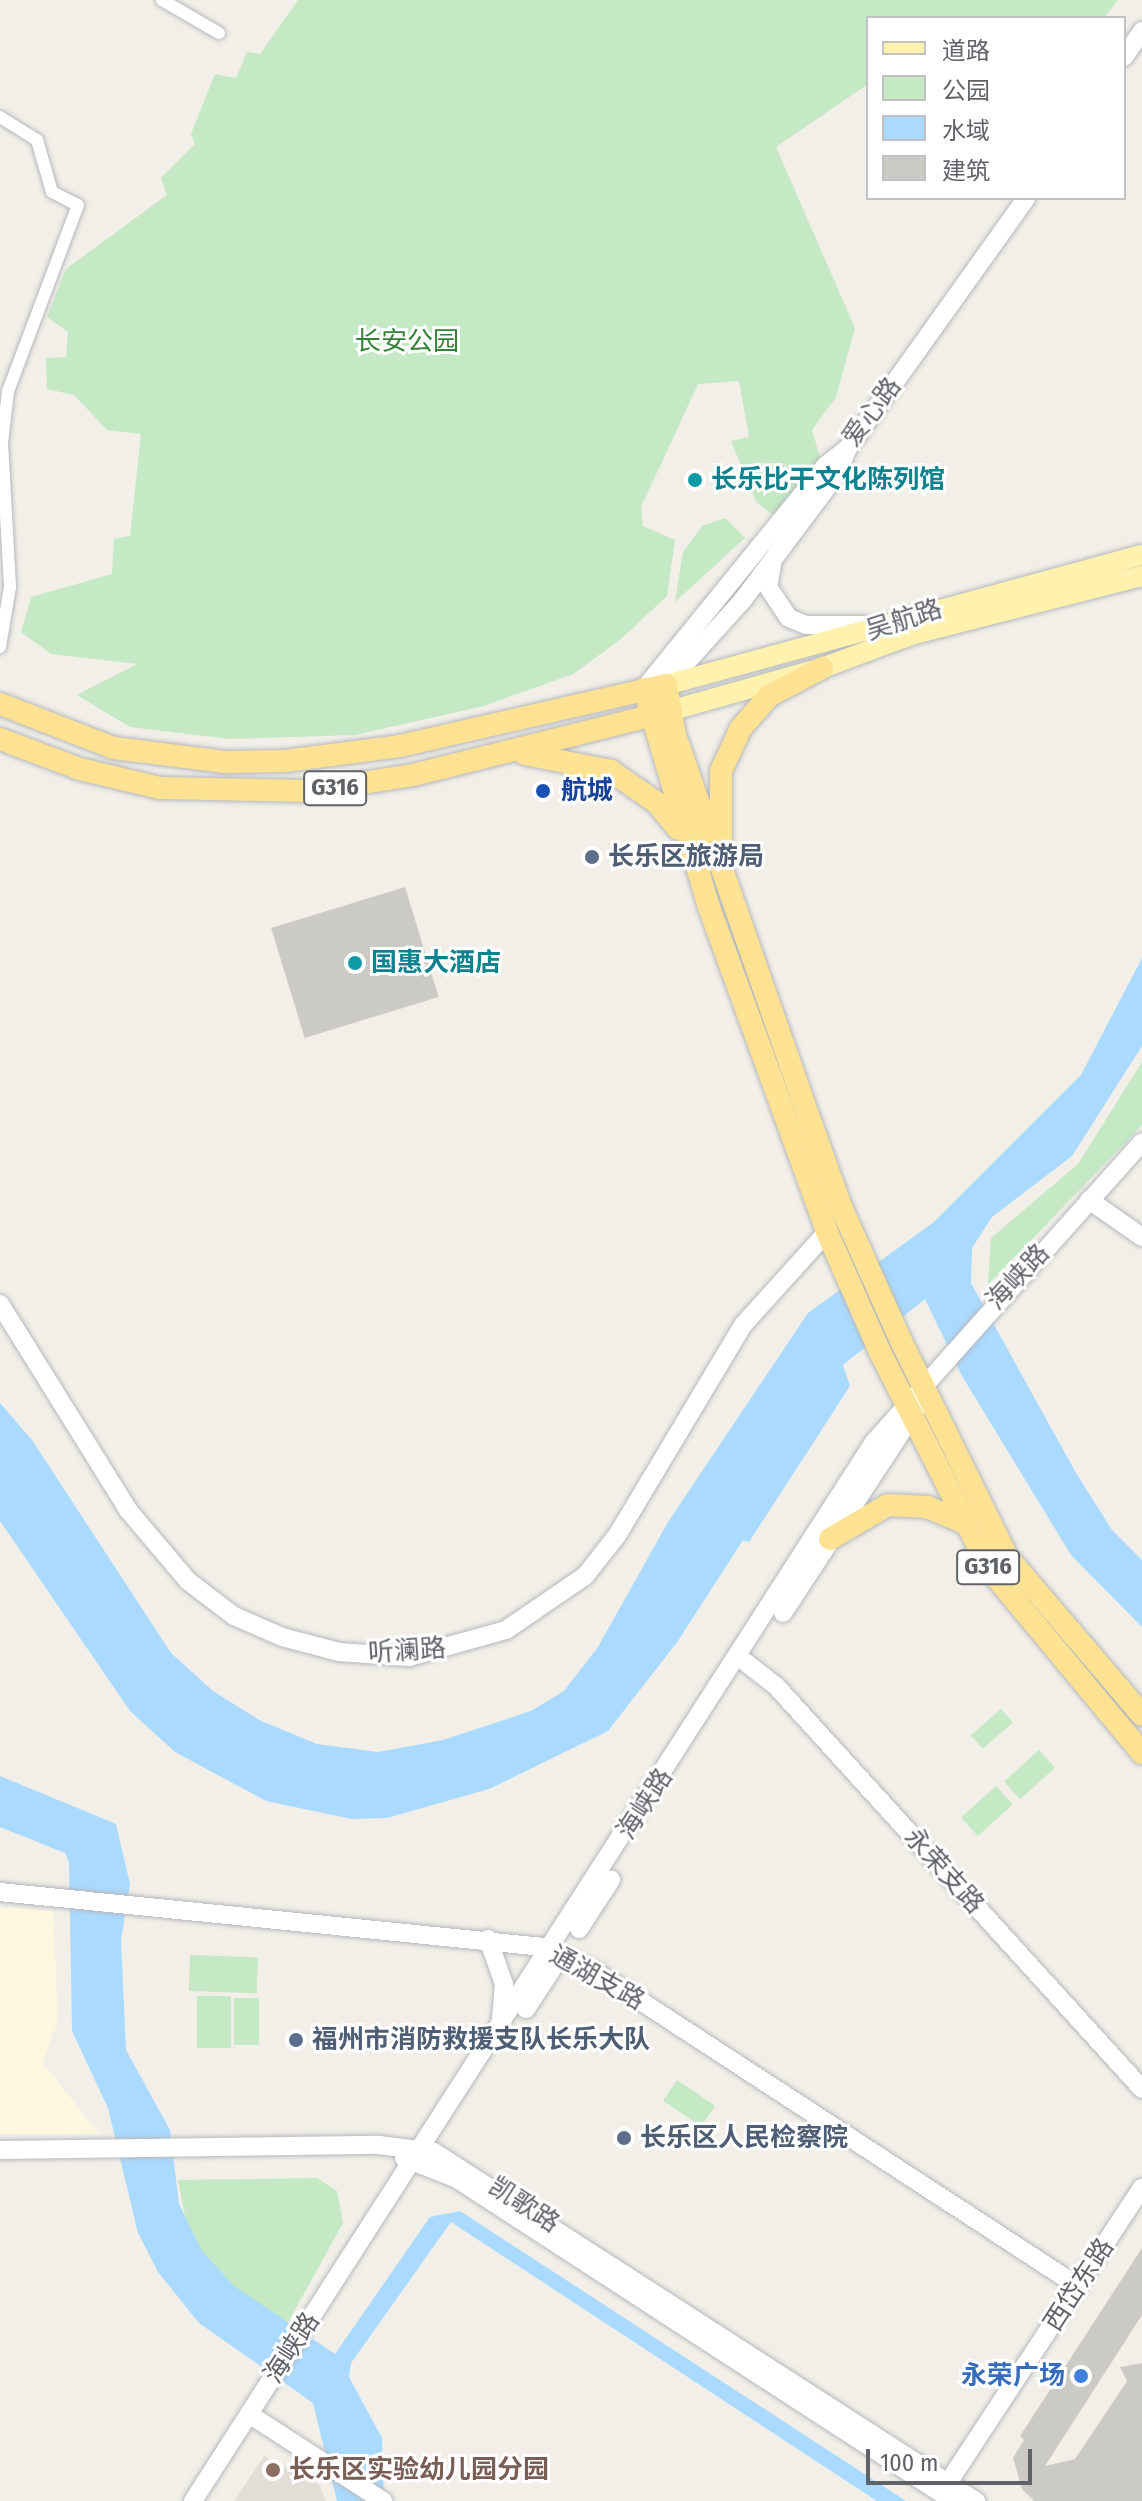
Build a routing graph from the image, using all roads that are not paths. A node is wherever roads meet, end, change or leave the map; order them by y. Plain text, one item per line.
1 (162, 0) edge
2 (1142, 31) edge
3 (219, 33) dead end
4 (1126, 54) edge
5 (0, 117) edge
6 (1025, 200) edge
7 (1, 442) edge
8 (848, 448) junction
9 (1142, 555) edge
10 (775, 556) junction
11 (1142, 576) edge
12 (884, 624) junction
13 (0, 647) edge
14 (764, 661) junction
15 (822, 668) junction
16 (771, 684) junction
17 (655, 687) junction
18 (0, 704) edge
19 (567, 707) junction
20 (659, 714) junction
21 (577, 736) junction
22 (0, 739) edge
23 (508, 752) junction
24 (687, 844) junction
25 (724, 870) junction
26 (1142, 1142) edge
27 (1142, 1155) edge
28 (1093, 1202) junction
29 (827, 1232) junction
30 (1142, 1237) edge
31 (0, 1304) edge
32 (924, 1390) junction
33 (909, 1410) junction
34 (963, 1522) junction
35 (830, 1539) junction
36 (745, 1661) junction
37 (1142, 1715) edge
38 (1142, 1753) edge
39 (0, 1892) edge
40 (488, 1939) junction
41 (556, 1953) junction
42 (500, 2028) junction
43 (1142, 2089) edge
44 (0, 2150) edge
45 (117, 2154) junction
46 (425, 2156) junction
47 (0, 2161) edge
48 (1142, 2188) edge
49 (1079, 2287) junction
50 (254, 2418) junction
51 (945, 2495) edge
52 (193, 2501) edge
53 (206, 2501) edge
54 (383, 2501) edge
55 (976, 2501) edge

1 - 3 street
2 - 4 street
5 - 7 street
6 - 8 street, 爱心路
7 - 13 street
8 - 10 street
8 - 17 street, 爱心路
9 - 12 main road, 吴航路
10 - 12 street
10 - 17 street
11 - 15 main road, 吴航路
12 - 14 main road, 吴航路
14 - 16 main road
14 - 17 main road, 吴航路
15 - 16 main road, 吴航路
15 - 25 highway
16 - 20 main road, 吴航路
17 - 19 highway, G316
17 - 20 highway, G316
18 - 19 highway, G316
19 - 21 highway
20 - 21 highway, G316
20 - 24 highway, G316
20 - 25 highway, G316
21 - 23 highway, G316
22 - 23 highway, G316
23 - 24 highway
24 - 29 highway, G316
25 - 32 highway, G316
26 - 28 street, 海峡路
27 - 28 street, 海峡路
28 - 30 street
28 - 32 street, 海峡路
29 - 31 street, 听澜路
29 - 33 highway, G316
32 - 33 street, 海峡路
32 - 37 highway, G316
33 - 34 highway, G316
33 - 35 street, 海峡路
33 - 36 street, 海峡路
34 - 35 highway
34 - 38 highway, G316
35 - 36 street, 海峡路
36 - 41 street, 海峡路
36 - 43 street, 永荣支路
39 - 40 street, 通湖支路
40 - 41 street, 通湖支路
40 - 42 street
41 - 42 street, 海峡路
41 - 46 street, 海峡路
41 - 49 street, 通湖支路
42 - 46 street, 海峡路
44 - 45 street
45 - 46 street
45 - 47 street
46 - 50 street, 海峡路
46 - 51 street, 凯歌路
48 - 49 street, 西岱东路
49 - 51 street, 西岱东路
50 - 52 street, 海峡路
50 - 53 street, 海峡路
50 - 54 street
51 - 55 street, 凯歌路

